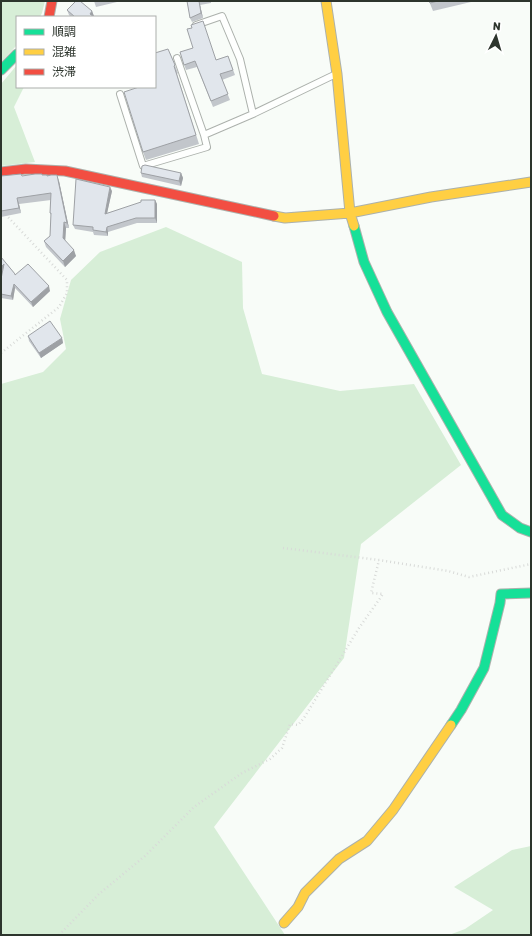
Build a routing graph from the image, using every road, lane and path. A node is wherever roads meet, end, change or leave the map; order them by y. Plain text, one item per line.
1 (52, 1) edge
2 (326, 1) edge
3 (49, 16) edge
4 (194, 26) edge
5 (16, 55) edge
6 (176, 58) dead end
7 (1, 70) edge
8 (337, 74) junction
9 (120, 94) dead end
10 (252, 114) junction
11 (204, 135) junction
12 (1, 172) edge
13 (531, 182) edge
14 (6, 211) edge
15 (350, 212) junction
16 (1, 353) edge
17 (531, 532) edge
18 (283, 548) dead end
19 (379, 560) junction
20 (531, 564) edge
21 (531, 592) edge
22 (284, 923) dead end
23 (60, 935) edge

1 - 3 street
2 - 8 street
4 - 10 lane
5 - 7 street
6 - 11 lane
8 - 10 lane
8 - 15 street
9 - 11 lane
10 - 11 lane
12 - 15 street
13 - 15 street
14 - 16 path
15 - 17 street
18 - 19 path
19 - 20 path
19 - 23 path
21 - 22 street

